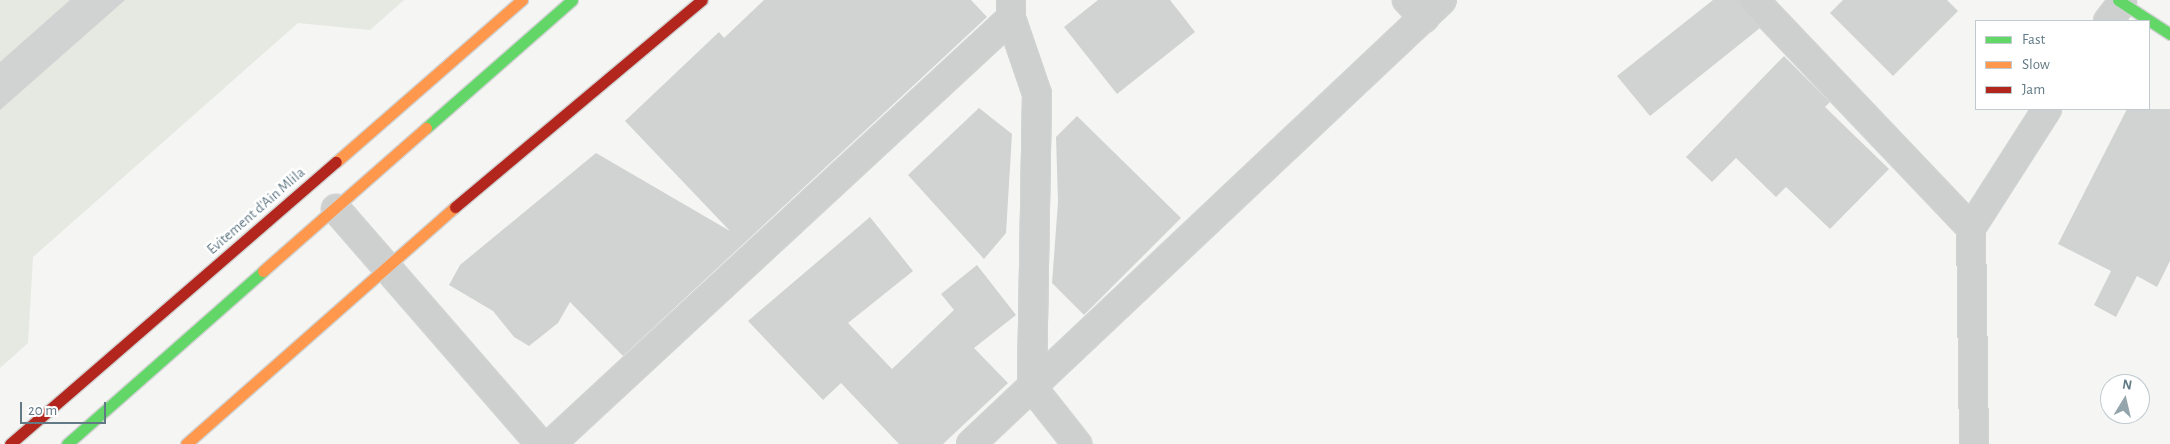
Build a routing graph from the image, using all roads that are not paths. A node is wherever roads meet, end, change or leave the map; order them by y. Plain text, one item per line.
1 (522, 0) edge
2 (572, 0) edge
3 (702, 0) edge
4 (1754, 0) edge
5 (1424, 6) edge
6 (2116, 8) edge
7 (1011, 9) edge
8 (2141, 20) edge
9 (2150, 24) edge
10 (2170, 34) edge
11 (2046, 110) edge
12 (336, 209) junction
13 (1971, 228) junction
14 (383, 267) junction
15 (1032, 386) junction
16 (10, 444) edge
17 (67, 444) edge
18 (186, 444) edge
19 (540, 444) edge
20 (551, 444) edge
21 (971, 444) edge
22 (1077, 444) edge
23 (1974, 444) edge

1 - 16 main road, Evitement d'Ain Mlila
2 - 12 main road
3 - 14 main road
4 - 13 street
5 - 15 street
6 - 8 main road
7 - 15 street
7 - 20 street
9 - 10 main road
11 - 13 street
12 - 14 street
12 - 17 main road
13 - 23 street
14 - 18 main road
14 - 19 street
15 - 21 street
15 - 22 street

